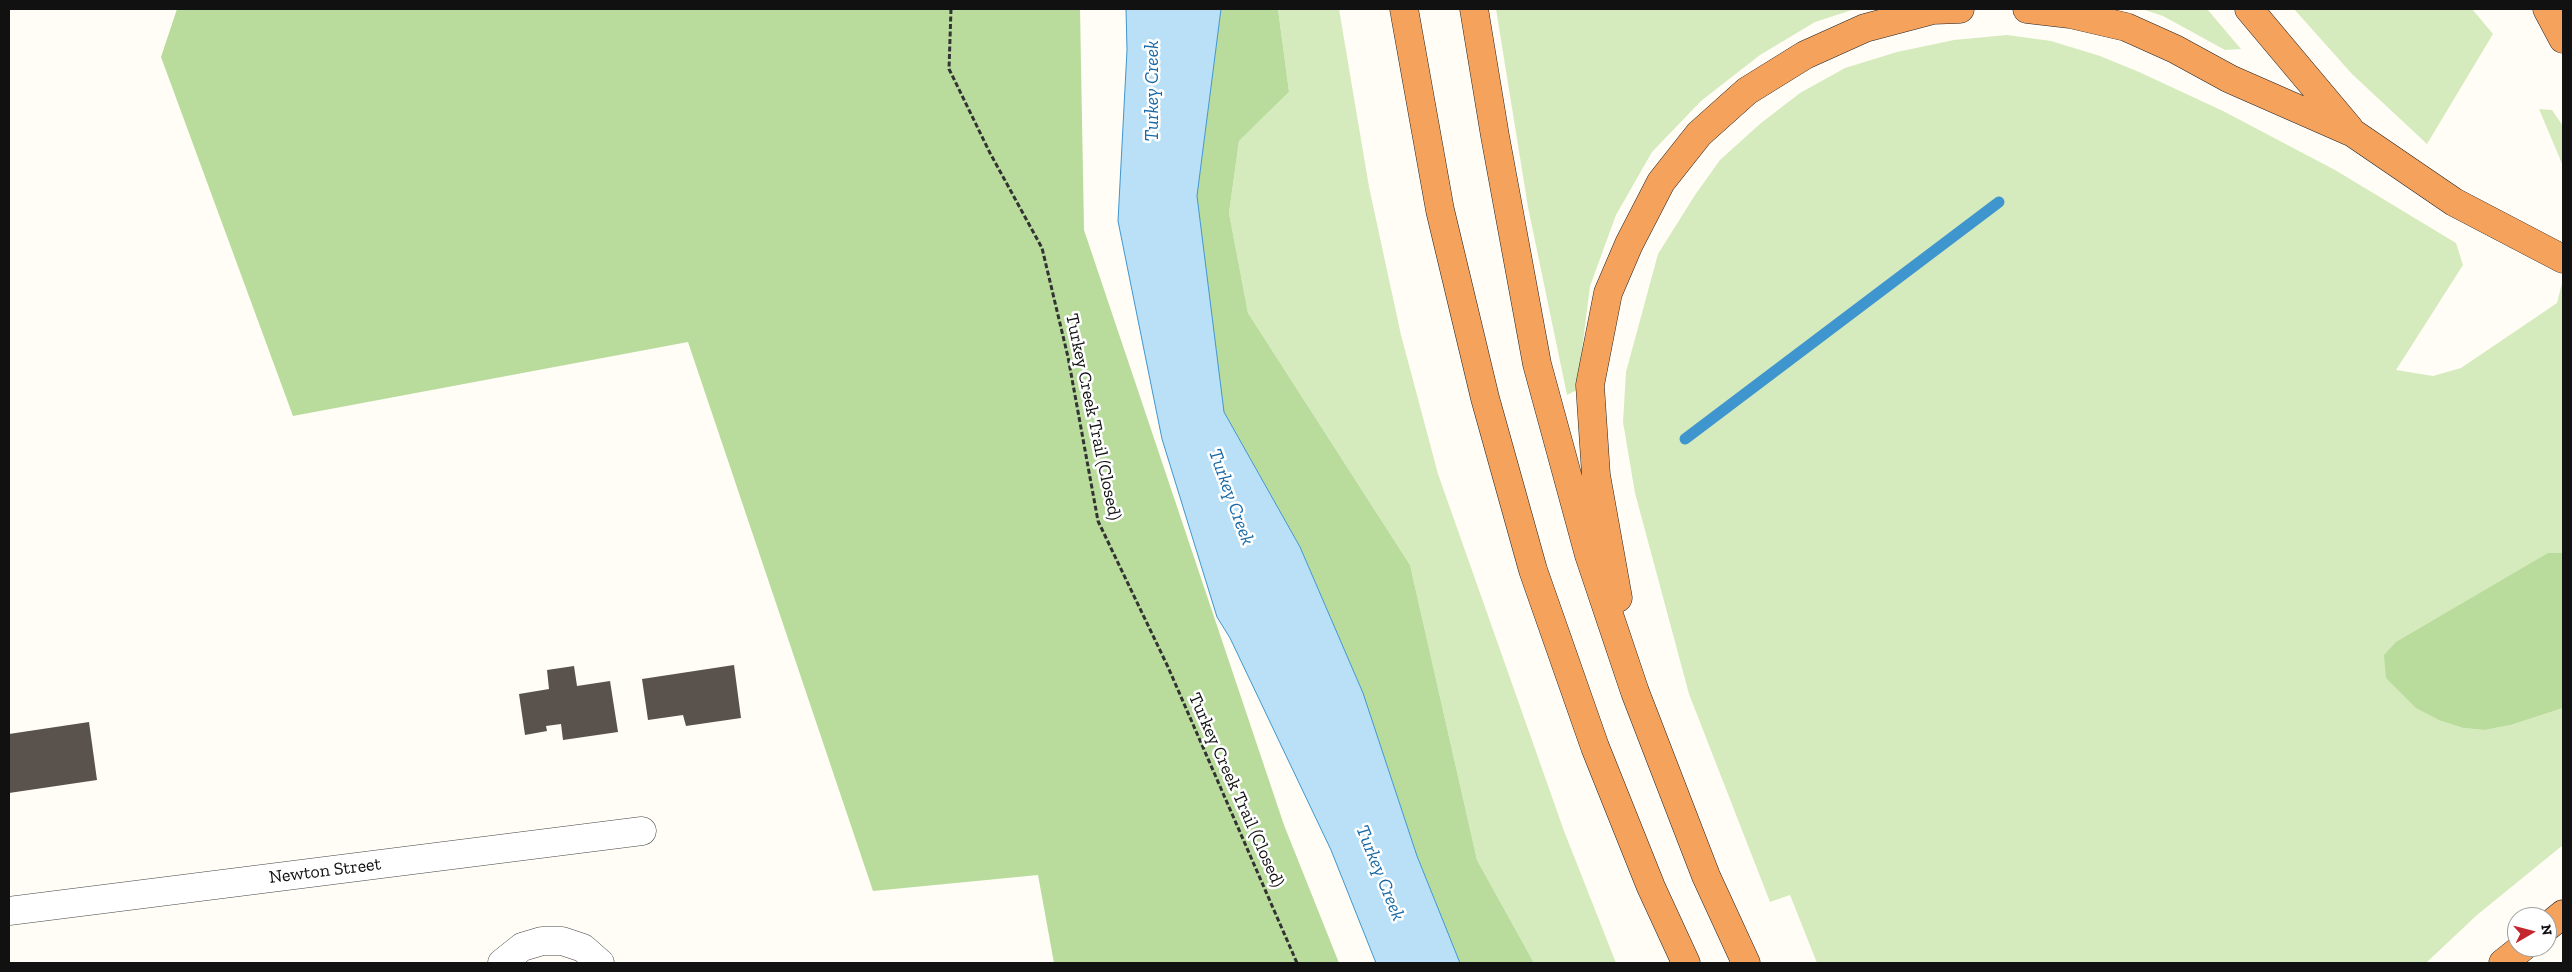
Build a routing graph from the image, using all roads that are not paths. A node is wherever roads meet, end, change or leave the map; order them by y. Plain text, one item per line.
1 (1404, 9) edge
2 (1474, 9) edge
3 (1960, 9) edge
4 (2027, 9) edge
5 (2250, 9) edge
6 (2547, 9) edge
7 (2563, 39) edge
8 (2353, 133) junction
9 (2563, 258) edge
10 (1635, 692) junction
11 (642, 831) dead end
12 (9, 911) edge
13 (502, 963) edge
14 (600, 963) edge
15 (1686, 963) edge
16 (1746, 963) edge

1 - 15 highway
2 - 10 highway
3 - 10 highway
4 - 8 highway
5 - 8 highway
6 - 7 highway
8 - 9 highway
10 - 16 highway
11 - 12 street, Newton Street
13 - 14 street

